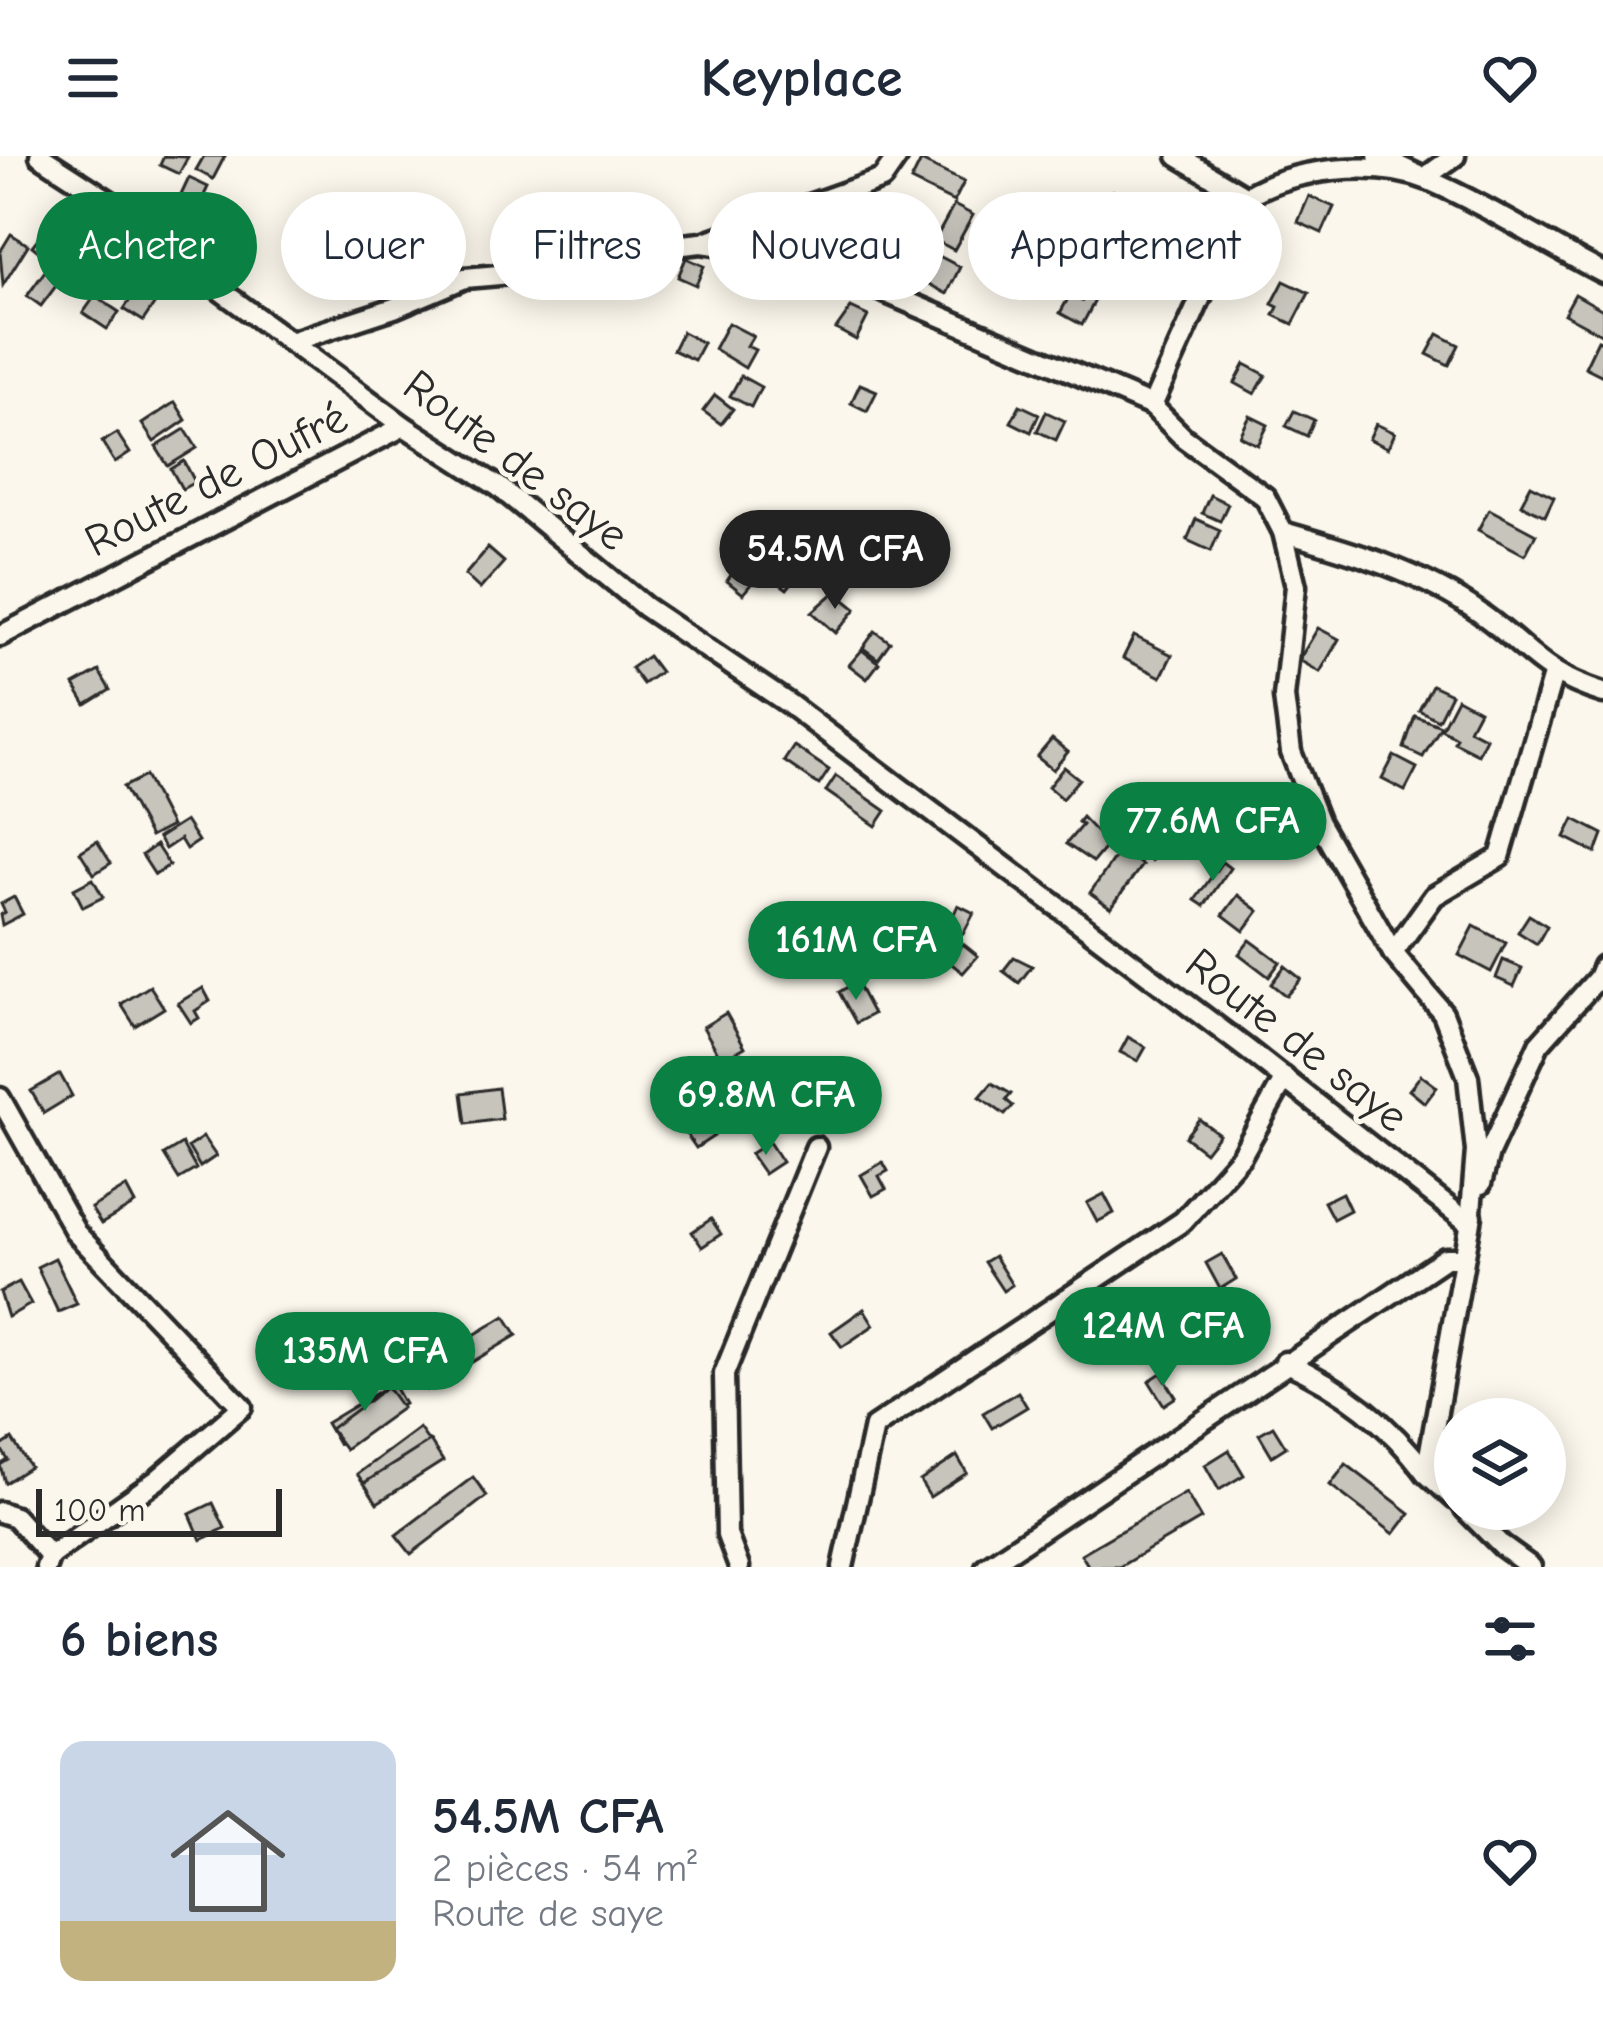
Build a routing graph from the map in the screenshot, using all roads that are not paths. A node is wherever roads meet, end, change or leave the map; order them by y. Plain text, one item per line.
1 (40, 156) edge
2 (898, 156) edge
3 (1178, 156) edge
4 (1378, 156) edge
5 (1454, 156) edge
6 (1424, 178) junction
7 (1238, 192) edge
8 (1254, 192) edge
9 (701, 243) junction
10 (1603, 273) edge
11 (1200, 300) edge
12 (293, 341) junction
13 (1153, 406) junction
14 (404, 426) junction
15 (1283, 532) junction
16 (0, 636) edge
17 (1553, 675) junction
18 (1603, 693) edge
19 (1393, 953) junction
20 (1603, 967) edge
21 (1285, 1078) junction
22 (0, 1098) edge
23 (816, 1148) dead end
24 (1470, 1224) junction
25 (1463, 1258) junction
26 (1285, 1362) junction
27 (1426, 1473) junction
28 (1434, 1480) edge
29 (0, 1512) edge
30 (1486, 1530) edge
31 (48, 1562) edge
32 (740, 1567) edge
33 (843, 1567) edge
34 (986, 1567) edge
35 (1531, 1567) edge

1 - 12 street, Route de saye
2 - 9 street
3 - 7 street
4 - 6 street
5 - 6 street
6 - 8 street
6 - 10 street
9 - 12 street
9 - 13 street
11 - 13 street
12 - 14 street, Route de saye
13 - 15 street, Route de saye
14 - 16 street, Route de Oufré
14 - 21 street, Route de saye
15 - 17 street
15 - 19 street, Route de saye
17 - 18 street
17 - 19 street
19 - 24 street, Route de saye
20 - 24 street
21 - 24 street, Route de saye
21 - 33 street
22 - 31 street
23 - 32 street
24 - 25 street
25 - 26 street
25 - 27 street
26 - 27 street
26 - 34 street
27 - 28 street
29 - 31 street
30 - 35 street

